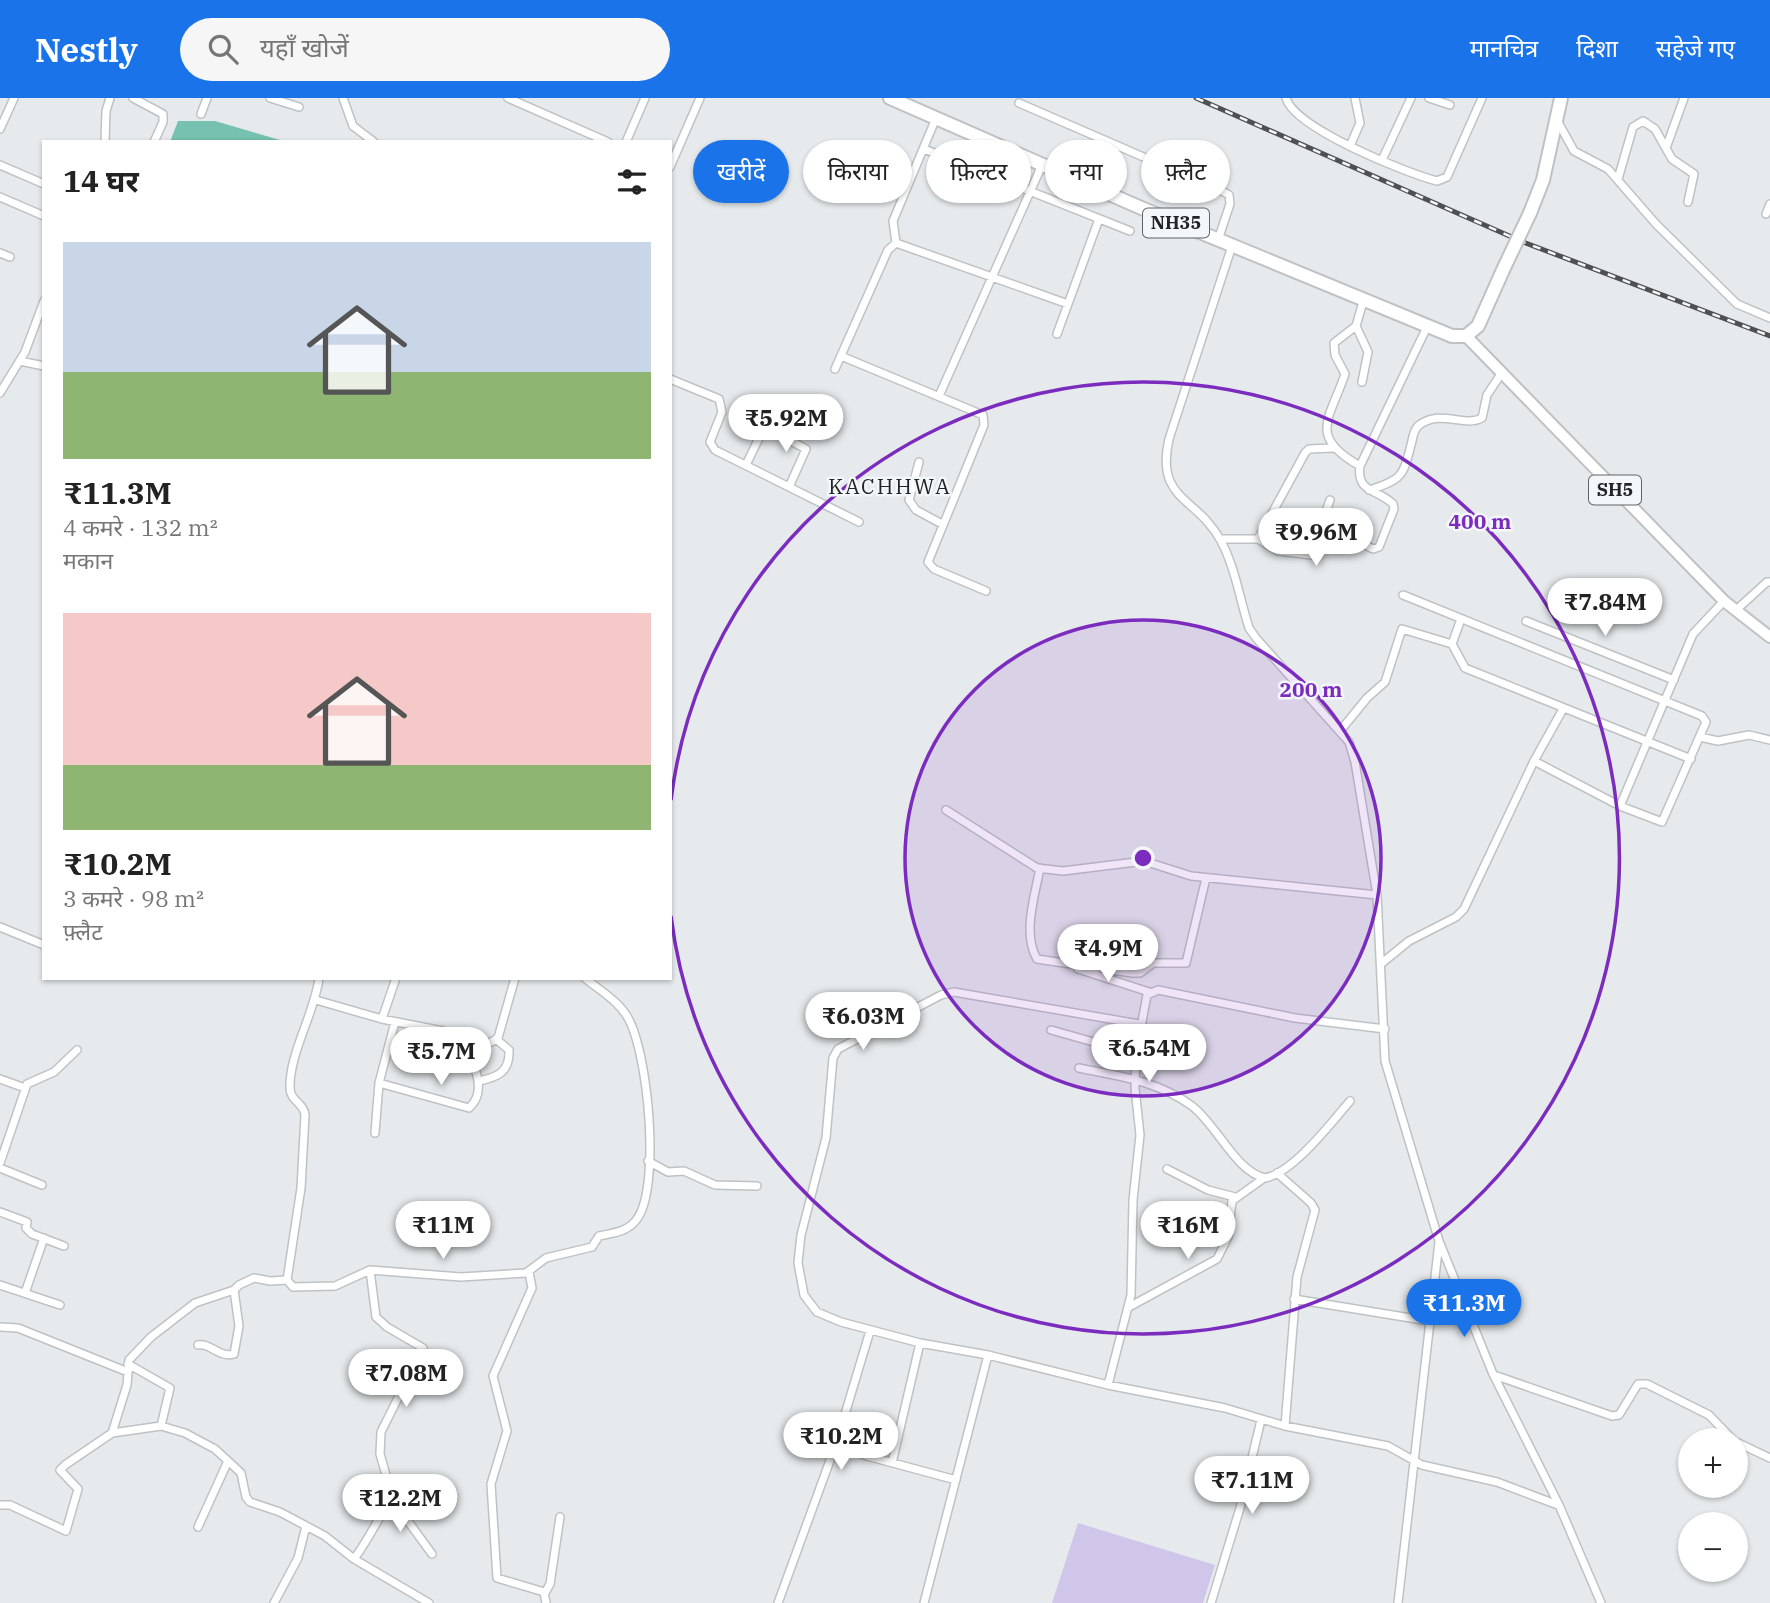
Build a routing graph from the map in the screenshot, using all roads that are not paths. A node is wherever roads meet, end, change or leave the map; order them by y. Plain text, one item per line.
1 (15, 98) edge
2 (110, 98) edge
3 (207, 98) edge
4 (271, 98) edge
5 (343, 98) edge
6 (508, 98) edge
7 (645, 98) edge
8 (700, 98) edge
9 (890, 98) edge
10 (1286, 98) edge
11 (1355, 98) edge
12 (1411, 98) edge
13 (1429, 98) edge
14 (1482, 98) edge
15 (1561, 98) edge
16 (1684, 98) edge
17 (138, 99) edge
18 (1020, 103) dead end
19 (1450, 105) dead end
20 (299, 107) dead end
21 (201, 114) dead end
22 (936, 118) junction
23 (1558, 122) junction
24 (0, 129) edge
25 (105, 140) edge
26 (155, 140) edge
27 (371, 140) edge
28 (603, 140) edge
29 (627, 140) edge
30 (1350, 146) junction
31 (1666, 148) junction
32 (924, 149) joint
33 (1382, 160) junction
34 (672, 162) edge
35 (0, 165) edge
36 (1042, 165) junction
37 (1618, 180) junction
38 (42, 183) edge
39 (1031, 189) edge
40 (1031, 191) edge
41 (0, 197) edge
42 (1688, 202) dead end
43 (1025, 203) edge
44 (1770, 204) edge
45 (1766, 214) dead end
46 (42, 215) edge
47 (1099, 219) junction
48 (1130, 231) dead end
49 (1218, 241) junction
50 (896, 243) junction
51 (1232, 246) junction
52 (0, 253) edge
53 (10, 257) dead end
54 (993, 276) junction
55 (1363, 302) junction
56 (1068, 304) junction
57 (42, 306) edge
58 (1770, 318) edge
59 (1356, 326) junction
60 (1427, 327) junction
61 (1057, 334) dead end
62 (1466, 337) junction
63 (841, 356) junction
64 (20, 361) junction
65 (42, 366) edge
66 (835, 369) dead end
67 (1501, 374) junction
68 (672, 380) edge
69 (1362, 382) dead end
70 (0, 393) edge
71 (939, 396) junction
72 (772, 411) dead end
73 (765, 427) junction
74 (1334, 448) junction
75 (919, 462) dead end
76 (746, 465) junction
77 (1360, 466) junction
78 (789, 487) junction
79 (1368, 490) junction
80 (1330, 500) dead end
81 (859, 522) dead end
82 (942, 524) junction
83 (1348, 536) dead end
84 (1220, 539) junction
85 (1258, 539) junction
86 (1770, 582) edge
87 (986, 591) dead end
88 (1403, 595) dead end
89 (1724, 601) junction
90 (1735, 611) junction
91 (1461, 619) junction
92 (1526, 621) dead end
93 (1770, 637) edge
94 (1452, 644) junction
95 (1674, 680) junction
96 (1664, 703) junction
97 (1563, 709) junction
98 (1340, 731) junction
99 (1700, 737) junction
100 (1770, 740) edge
101 (1648, 742) junction
102 (1691, 759) junction
103 (1534, 761) junction
104 (1620, 806) junction
105 (946, 810) dead end
106 (1040, 868) junction
107 (1206, 878) junction
108 (1377, 895) junction
109 (0, 927) edge
110 (42, 943) edge
111 (1382, 963) junction
112 (1064, 964) junction
113 (319, 980) edge
114 (395, 980) edge
115 (514, 980) edge
116 (587, 980) edge
117 (1149, 992) junction
118 (316, 1000) junction
119 (382, 1019) junction
120 (395, 1022) junction
121 (1139, 1024) junction
122 (1385, 1029) junction
123 (1051, 1030) dead end
124 (496, 1039) junction
125 (77, 1050) dead end
126 (470, 1053) junction
127 (1136, 1054) junction
128 (1079, 1068) dead end
129 (1135, 1079) junction
130 (0, 1080) edge
131 (479, 1081) junction
132 (379, 1083) junction
133 (25, 1088) junction
134 (1350, 1101) dead end
135 (0, 1130) edge
136 (10, 1130) junction
137 (375, 1133) dead end
138 (648, 1161) junction
139 (0, 1166) edge
140 (1167, 1169) dead end
141 (1277, 1173) junction
142 (1265, 1178) junction
143 (42, 1185) dead end
144 (757, 1186) dead end
145 (1235, 1197) junction
146 (0, 1212) edge
147 (44, 1238) junction
148 (1439, 1241) junction
149 (64, 1246) dead end
150 (370, 1270) junction
151 (529, 1272) junction
152 (287, 1280) junction
153 (0, 1285) edge
154 (234, 1290) junction
155 (24, 1293) junction
156 (1294, 1299) junction
157 (60, 1305) dead end
158 (1129, 1307) junction
159 (1429, 1321) junction
160 (0, 1327) edge
161 (870, 1331) junction
162 (920, 1343) junction
163 (198, 1345) dead end
164 (988, 1355) junction
165 (128, 1368) junction
166 (1493, 1374) junction
167 (1108, 1385) junction
168 (1261, 1420) junction
169 (161, 1426) junction
170 (1285, 1426) junction
171 (1722, 1428) edge
172 (112, 1433) junction
173 (836, 1444) junction
174 (1748, 1447) edge
175 (1770, 1458) edge
176 (1413, 1460) junction
177 (228, 1461) junction
178 (892, 1463) junction
179 (956, 1480) junction
180 (391, 1498) junction
181 (0, 1505) edge
182 (1559, 1505) junction
183 (561, 1517) dead end
184 (306, 1526) junction
185 (198, 1527) dead end
186 (432, 1554) dead end
187 (354, 1559) junction
188 (545, 1593) junction
189 (274, 1603) edge
190 (429, 1603) edge
191 (546, 1603) edge
192 (778, 1603) edge
193 (924, 1603) edge
194 (1211, 1603) edge
195 (1398, 1603) edge
196 (1601, 1603) edge

1 - 24 street
2 - 25 street
3 - 21 street
4 - 20 street
5 - 27 street
6 - 28 street
7 - 29 street
8 - 34 street
9 - 22 highway, NH35
10 - 30 street
11 - 30 street
12 - 33 street
13 - 19 street
14 - 33 street
15 - 23 highway
16 - 31 street
17 - 26 street
18 - 49 street
22 - 32 street
22 - 36 highway, NH35
23 - 37 street
23 - 62 highway, bridge
30 - 33 street
31 - 37 street
31 - 42 street
32 - 50 street
35 - 38 street
36 - 39 street
36 - 49 highway, NH35
37 - 58 street
40 - 47 street
41 - 46 street
43 - 54 street
44 - 45 street
47 - 48 street
47 - 56 street
49 - 51 highway, NH35
50 - 54 street
50 - 63 street
51 - 55 highway, NH35
51 - 84 street
52 - 53 street
54 - 56 street
54 - 71 street
55 - 59 street
55 - 60 highway, NH35
56 - 61 street
57 - 64 street
59 - 69 street
59 - 74 street
60 - 62 highway, NH35
60 - 77 street
62 - 67 main road, SH5
63 - 66 street
63 - 71 street
64 - 65 street
64 - 70 street
67 - 79 street
67 - 89 main road, SH5
68 - 76 street
71 - 82 street
72 - 73 street
73 - 76 street
73 - 78 street
74 - 77 street
74 - 85 street
75 - 82 street
76 - 78 street
77 - 79 street
78 - 81 street
79 - 83 street
80 - 85 street
82 - 87 street
84 - 85 street
84 - 98 street
86 - 90 street
88 - 91 street
89 - 90 main road, SH5
89 - 95 street
90 - 93 main road, SH5
91 - 94 street
91 - 96 street
92 - 95 street
94 - 97 street
94 - 98 street
95 - 96 street
96 - 99 street
96 - 101 street
97 - 101 street
97 - 103 street
98 - 108 street
99 - 100 street
99 - 102 street
101 - 102 street
101 - 104 street
102 - 104 street
103 - 104 street
103 - 111 street
105 - 106 street
106 - 107 street
106 - 112 street
107 - 108 street
107 - 112 street
108 - 111 street
109 - 110 street
111 - 122 street
112 - 117 street
113 - 118 street
114 - 119 street
115 - 124 street
116 - 138 street
117 - 121 street
117 - 122 street
118 - 119 street
118 - 152 street
119 - 120 street
120 - 126 street
120 - 132 street
121 - 127 street
121 - 161 street
122 - 148 street
123 - 127 street
124 - 126 street
124 - 131 street
125 - 133 street
126 - 131 street
127 - 129 street
128 - 129 street
129 - 142 street
129 - 158 street
130 - 133 street
131 - 132 street
132 - 137 street
133 - 136 street
134 - 141 street
135 - 136 street
136 - 139 street
138 - 144 street
138 - 151 street
139 - 143 street
140 - 145 street
141 - 142 street
141 - 156 street
142 - 145 street
145 - 158 street
146 - 147 street
147 - 149 street
147 - 155 street
148 - 159 street
148 - 166 street
150 - 151 street
150 - 152 street
150 - 180 street
151 - 188 street
152 - 154 street
153 - 155 street
154 - 163 street
154 - 165 street
155 - 157 street
156 - 159 street
156 - 170 street
158 - 167 street
159 - 176 street
160 - 165 street
161 - 162 street
161 - 173 street
162 - 164 street
162 - 178 street
164 - 167 street
164 - 179 street
165 - 169 street
165 - 172 street
166 - 171 street
166 - 182 street
167 - 168 street
168 - 170 street
168 - 194 street
169 - 172 street
169 - 177 street
170 - 176 street
172 - 181 street
173 - 178 street
173 - 192 street
174 - 175 street
176 - 182 street
176 - 195 street
177 - 184 street
177 - 185 street
178 - 179 street
179 - 193 street
180 - 186 street
180 - 187 street
182 - 196 street
183 - 188 street
184 - 187 street
184 - 189 street
187 - 190 street
188 - 191 street

